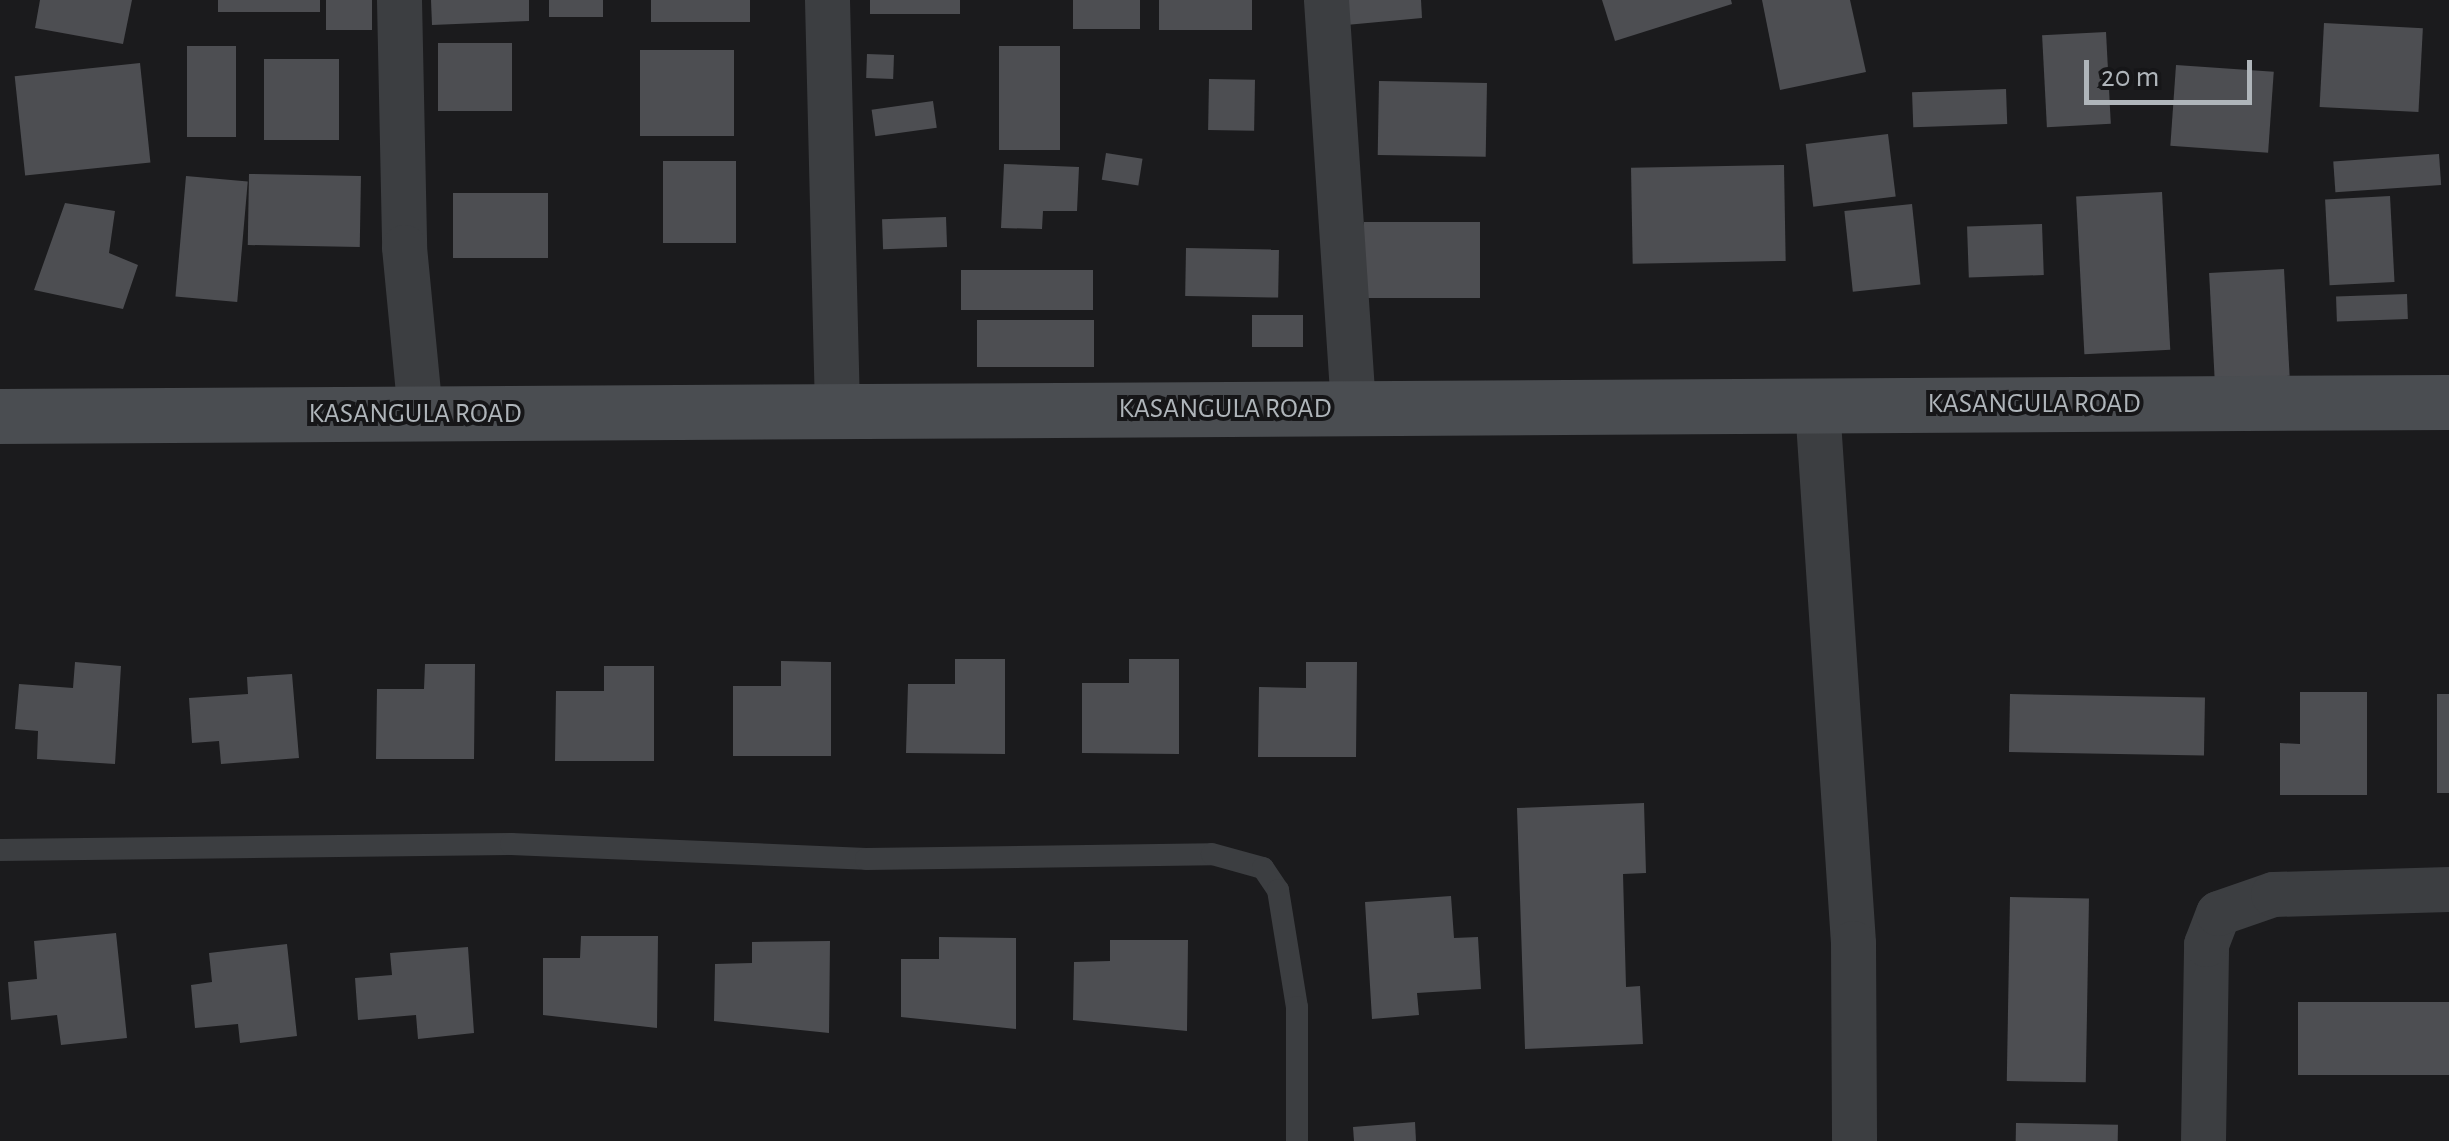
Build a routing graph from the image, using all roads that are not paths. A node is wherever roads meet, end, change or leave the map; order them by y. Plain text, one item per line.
1 (399, 0) edge
2 (827, 0) edge
3 (1326, 0) edge
4 (2449, 402) edge
5 (1818, 406) junction
6 (1353, 409) junction
7 (837, 412) junction
8 (420, 414) junction
9 (0, 416) edge
10 (0, 850) edge
11 (2449, 889) edge
12 (1297, 1141) edge
13 (1854, 1141) edge
14 (2203, 1141) edge

1 - 8 street
2 - 7 street
3 - 6 street
4 - 5 main road, KASANGULA ROAD
5 - 6 main road, KASANGULA ROAD
5 - 13 street
6 - 7 main road, KASANGULA ROAD
7 - 8 main road, KASANGULA ROAD
8 - 9 main road, KASANGULA ROAD
10 - 12 lane
11 - 14 street

